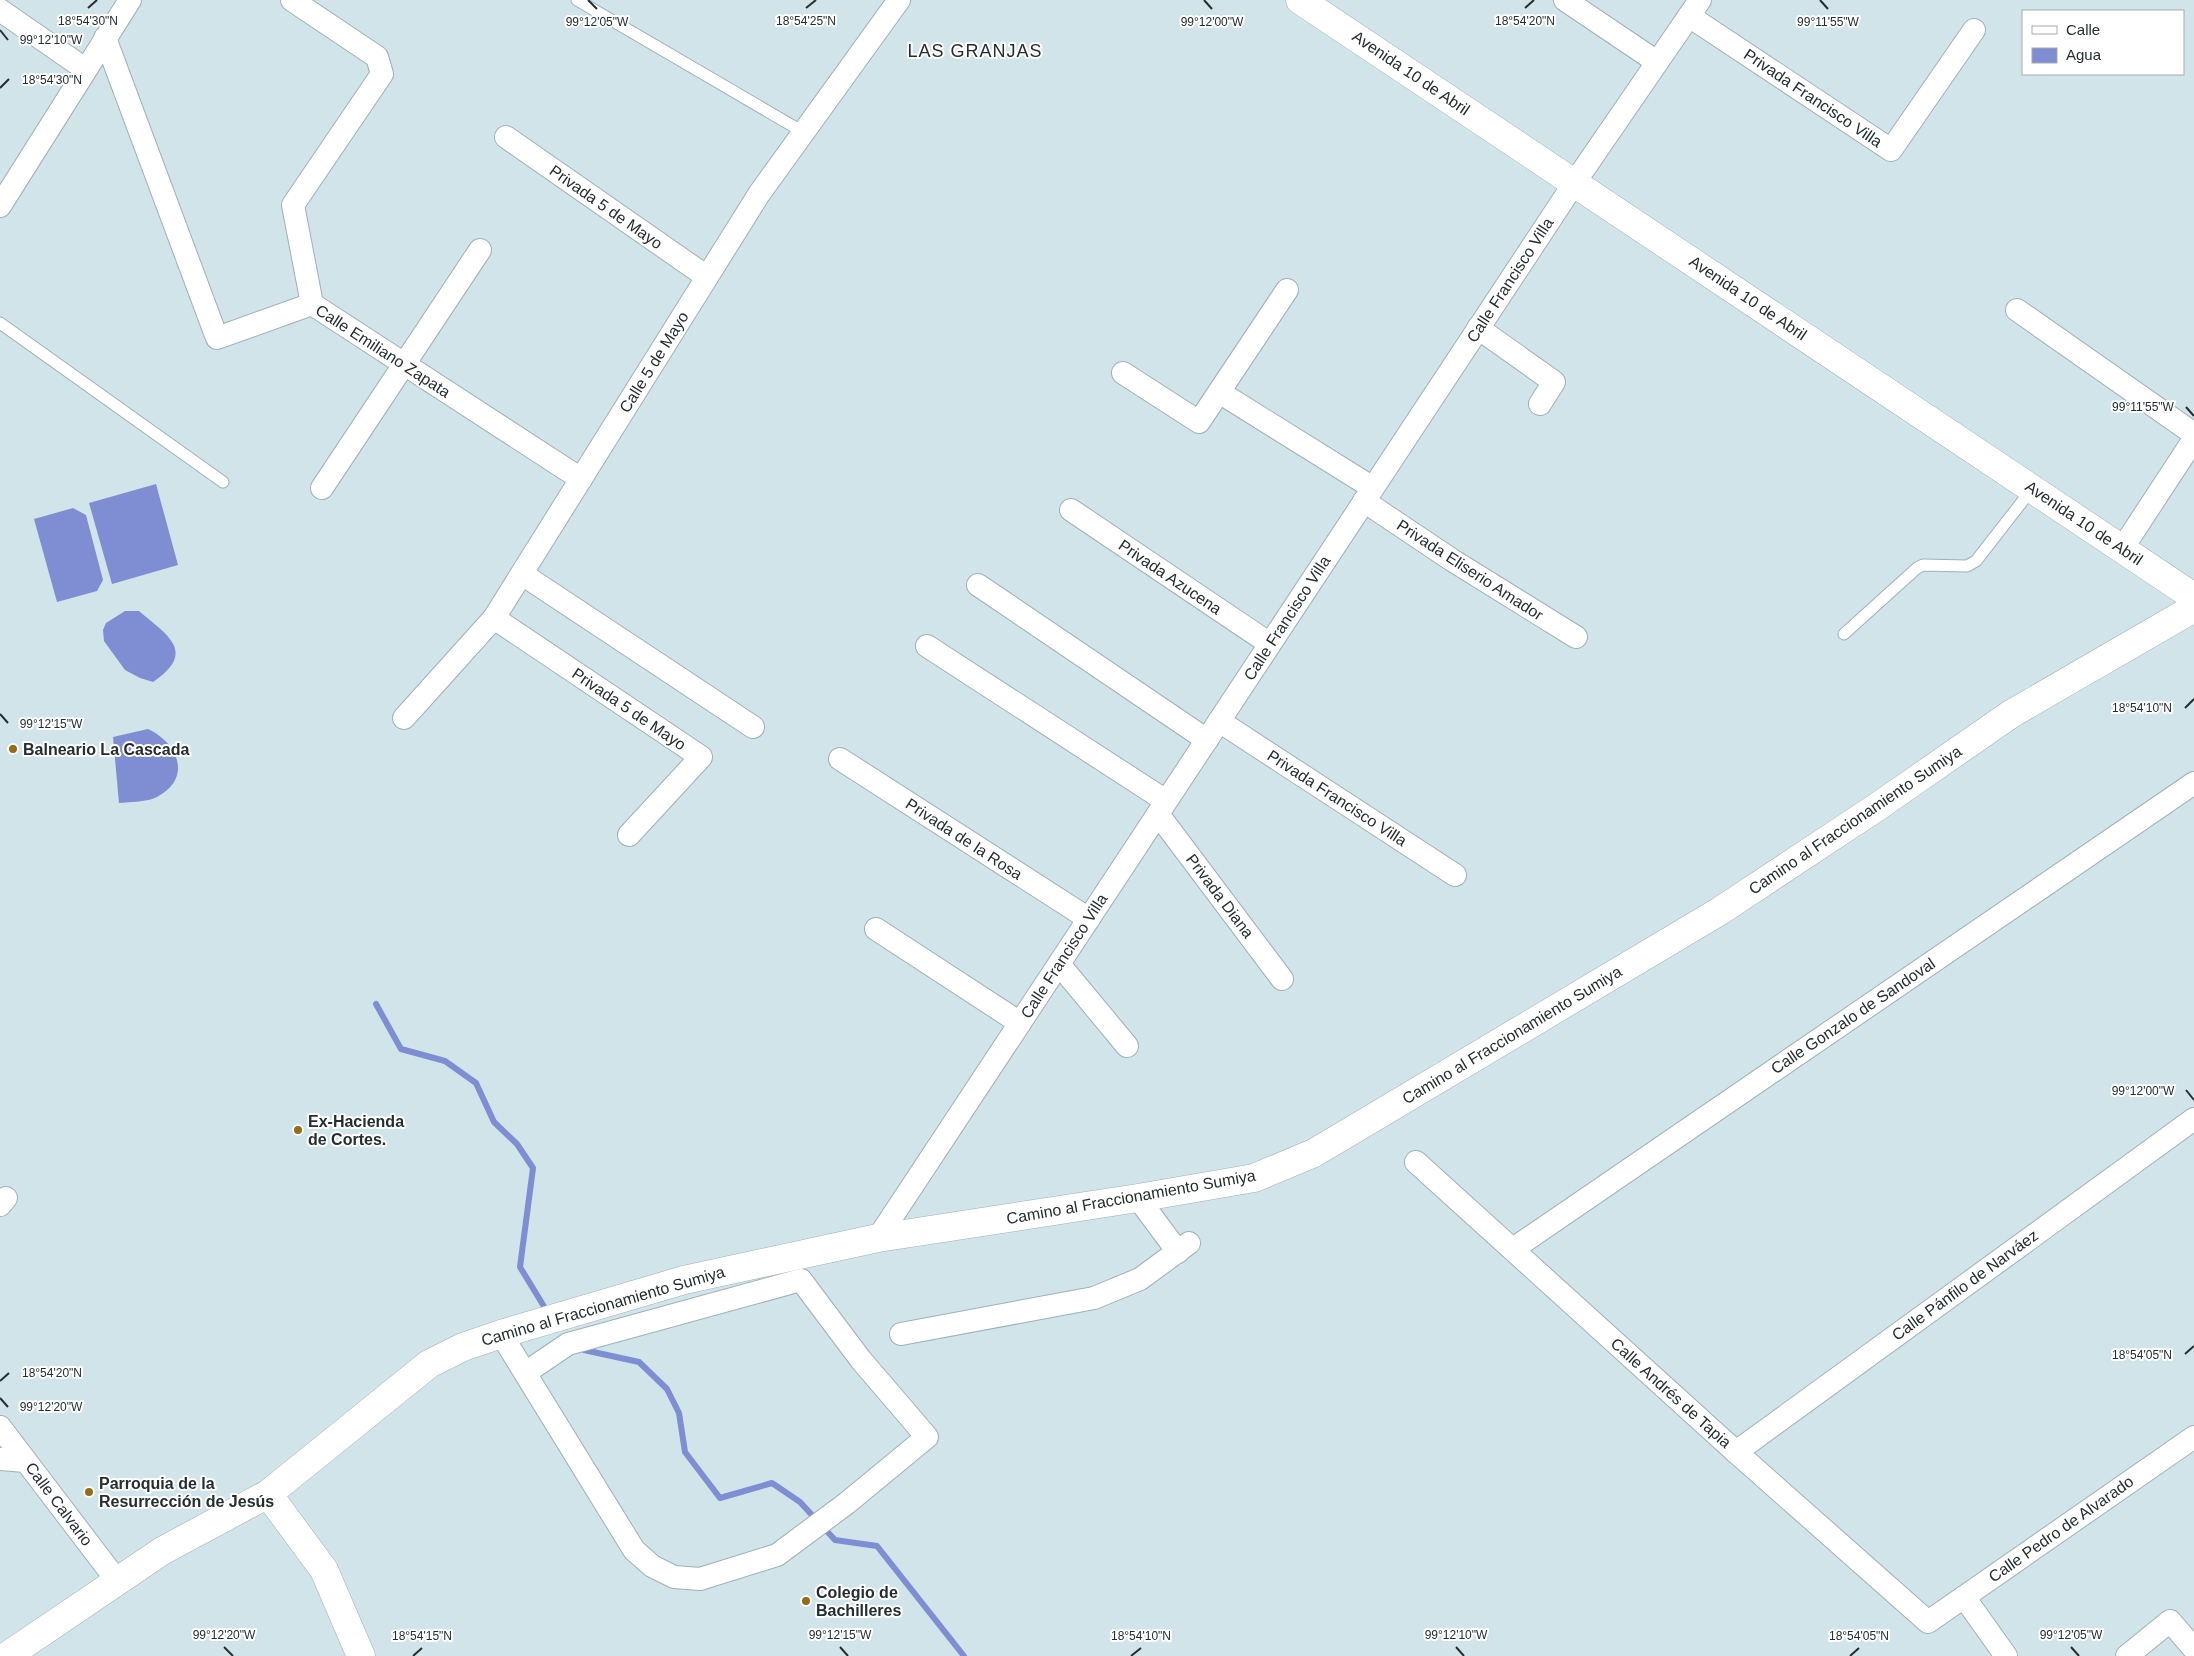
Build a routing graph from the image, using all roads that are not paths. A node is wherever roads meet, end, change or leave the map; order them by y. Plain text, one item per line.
1 (130, 0) edge
2 (292, 0) edge
3 (578, 0) edge
4 (899, 0) edge
5 (1300, 0) edge
6 (1564, 0) edge
7 (1694, 8) edge
8 (0, 10) edge
9 (1974, 30) dead end
10 (105, 38) junction
11 (1657, 62) junction
12 (85, 69) junction
13 (804, 132) junction
14 (506, 137) dead end
15 (1575, 182) junction
16 (0, 206) edge
17 (480, 250) dead end
18 (707, 277) junction
19 (1287, 290) dead end
20 (312, 304) junction
21 (2018, 310) dead end
22 (0, 322) edge
23 (1478, 328) junction
24 (404, 363) junction
25 (1123, 373) dead end
26 (1219, 392) junction
27 (1540, 404) dead end
28 (2194, 434) edge
29 (2194, 439) edge
30 (581, 479) junction
31 (223, 482) dead end
32 (322, 488) dead end
33 (2033, 489) junction
34 (1368, 495) junction
35 (1071, 510) dead end
36 (2122, 549) junction
37 (522, 574) junction
38 (978, 585) dead end
39 (2194, 597) edge
40 (2194, 608) edge
41 (494, 618) junction
42 (1844, 634) dead end
43 (1576, 637) dead end
44 (1270, 644) junction
45 (927, 646) dead end
46 (404, 718) dead end
47 (753, 727) dead end
48 (1213, 730) junction
49 (840, 759) dead end
50 (2194, 783) edge
51 (1162, 808) junction
52 (629, 835) dead end
53 (1455, 875) dead end
54 (1089, 919) junction
55 (876, 929) dead end
56 (1059, 964) junction
57 (1282, 979) dead end
58 (1020, 1023) junction
59 (1127, 1046) dead end
60 (2194, 1118) edge
61 (1416, 1162) dead end
62 (1138, 1198) junction
63 (878, 1238) junction
64 (1513, 1249) junction
65 (501, 1334) junction
66 (901, 1334) dead end
67 (526, 1373) junction
68 (0, 1427) edge
69 (2194, 1437) edge
70 (1736, 1452) junction
71 (0, 1459) edge
72 (25, 1461) junction
73 (268, 1494) junction
74 (118, 1582) junction
75 (1964, 1597) junction
76 (1928, 1622) joint
77 (2194, 1649) edge
78 (8, 1656) edge
79 (361, 1656) edge
80 (2006, 1656) edge
81 (2127, 1656) edge

1 - 10 street
2 - 20 street
3 - 13 lane
4 - 13 street, Calle 5 de Mayo
5 - 15 street, Avenida 10 de Abril
6 - 11 street
7 - 9 street, Privada Francisco Villa
7 - 11 street, Calle Francisco Villa
8 - 12 street
10 - 12 street
10 - 20 street, Calle Emiliano Zapata
11 - 15 street, Calle Francisco Villa
12 - 16 street
13 - 18 street, Calle 5 de Mayo
14 - 18 street, Privada 5 de Mayo
15 - 23 street, Calle Francisco Villa
15 - 33 street, Avenida 10 de Abril
17 - 24 street
18 - 30 street, Calle 5 de Mayo
19 - 26 street
20 - 24 street, Calle Emiliano Zapata
21 - 28 street
22 - 31 lane
23 - 27 street
23 - 34 street, Calle Francisco Villa
24 - 30 street, Calle Emiliano Zapata
24 - 32 street
25 - 26 street
26 - 34 street, Privada Eliserio Amador
29 - 36 street
30 - 37 street, Calle 5 de Mayo
33 - 36 street, Avenida 10 de Abril
33 - 42 lane
34 - 43 street, Privada Eliserio Amador
34 - 44 street, Calle Francisco Villa
35 - 44 street, Privada Azucena
36 - 39 street, Avenida 10 de Abril
37 - 41 street, Calle 5 de Mayo
37 - 47 street
38 - 48 street, Privada Francisco Villa
40 - 62 street, Camino al Fraccionamiento Sumiya
41 - 46 street, Calle 5 de Mayo
41 - 52 street, Privada 5 de Mayo
44 - 48 street, Calle Francisco Villa
45 - 51 street, Privada Diana
48 - 51 street, Calle Francisco Villa
48 - 53 street, Privada Francisco Villa
49 - 54 street, Privada de la Rosa
50 - 64 street, Calle Gonzalo de Sandoval
51 - 54 street, Calle Francisco Villa
51 - 57 street, Privada Diana
54 - 56 street, Calle Francisco Villa
55 - 58 street
56 - 58 street, Calle Francisco Villa
56 - 59 street
58 - 63 street, Calle Francisco Villa
60 - 70 street, Calle Pánfilo de Narváez
61 - 64 street, Calle Andrés de Tapia
62 - 63 street, Camino al Fraccionamiento Sumiya
62 - 66 street
63 - 65 street, Camino al Fraccionamiento Sumiya
64 - 70 street, Calle Andrés de Tapia
65 - 67 street
65 - 73 street, Camino al Fraccionamiento Sumiya
67 - 67 street
68 - 72 street, Calle Calvario
69 - 75 street, Calle Pedro de Alvarado
70 - 76 street, Calle Andrés de Tapia
71 - 72 street
72 - 74 street, Calle Calvario
73 - 74 street, Camino al Fraccionamiento Sumiya
73 - 79 street
74 - 78 street, Camino al Fraccionamiento Sumiya
75 - 76 street, Calle Pedro de Alvarado
75 - 80 street
77 - 81 street

